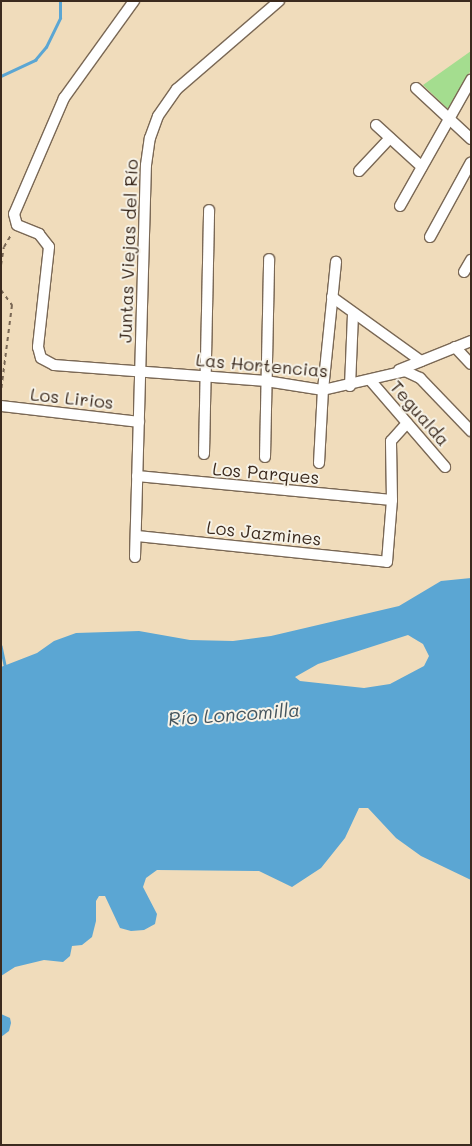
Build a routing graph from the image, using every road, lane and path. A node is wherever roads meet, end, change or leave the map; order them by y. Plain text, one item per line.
1 (134, 1) edge
2 (279, 1) edge
3 (471, 80) edge
4 (416, 88) dead end
5 (449, 118) junction
6 (376, 125) dead end
7 (390, 138) junction
8 (471, 139) edge
9 (471, 162) edge
10 (422, 167) junction
11 (359, 171) dead end
12 (400, 206) dead end
13 (209, 210) dead end
14 (17, 225) junction
15 (430, 237) dead end
16 (268, 259) dead end
17 (471, 260) edge
18 (336, 262) dead end
19 (1, 265) edge
20 (464, 272) dead end
21 (1, 290) edge
22 (332, 297) junction
23 (353, 313) junction
24 (471, 340) edge
25 (456, 347) junction
26 (421, 361) junction
27 (471, 364) edge
28 (398, 371) junction
29 (140, 372) junction
30 (206, 376) junction
31 (370, 380) junction
32 (266, 381) junction
33 (350, 386) junction
34 (323, 390) junction
35 (1, 391) edge
36 (1, 406) edge
37 (139, 422) junction
38 (407, 423) junction
39 (471, 431) edge
40 (204, 454) dead end
41 (264, 457) dead end
42 (319, 463) dead end
43 (445, 467) dead end
44 (137, 476) junction
45 (392, 500) junction
46 (137, 536) junction
47 (134, 557) dead end

1 - 14 street
2 - 29 street, Juntas Viejas del Río
3 - 5 street
4 - 5 street
5 - 8 street
5 - 10 street
6 - 7 street
7 - 10 street
7 - 11 street
9 - 15 street
10 - 12 street
13 - 30 street
14 - 19 path
14 - 29 street, Las Hortencias
16 - 32 street
17 - 20 street
18 - 22 street
21 - 35 path
22 - 23 street
22 - 34 street
23 - 26 street
23 - 33 street
24 - 25 street, Las Hortencias
25 - 26 street, Las Hortencias
25 - 27 street
26 - 28 street, Las Hortencias
28 - 31 street, Las Hortencias
28 - 39 street
29 - 30 street, Las Hortencias
29 - 37 street, Juntas Viejas del Río
30 - 32 street, Las Hortencias
30 - 40 street
31 - 33 street, Las Hortencias
31 - 38 street, Tegualda
32 - 34 street, Las Hortencias
32 - 41 street
33 - 34 street, Las Hortencias
34 - 42 street
36 - 37 street, Los Lirios
37 - 44 street, Juntas Viejas del Río
38 - 43 street, Tegualda
38 - 45 street
44 - 45 street, Los Parques
44 - 46 street, Juntas Viejas del Río
45 - 46 street, Los Jazmines
46 - 47 street, Juntas Viejas del Río

